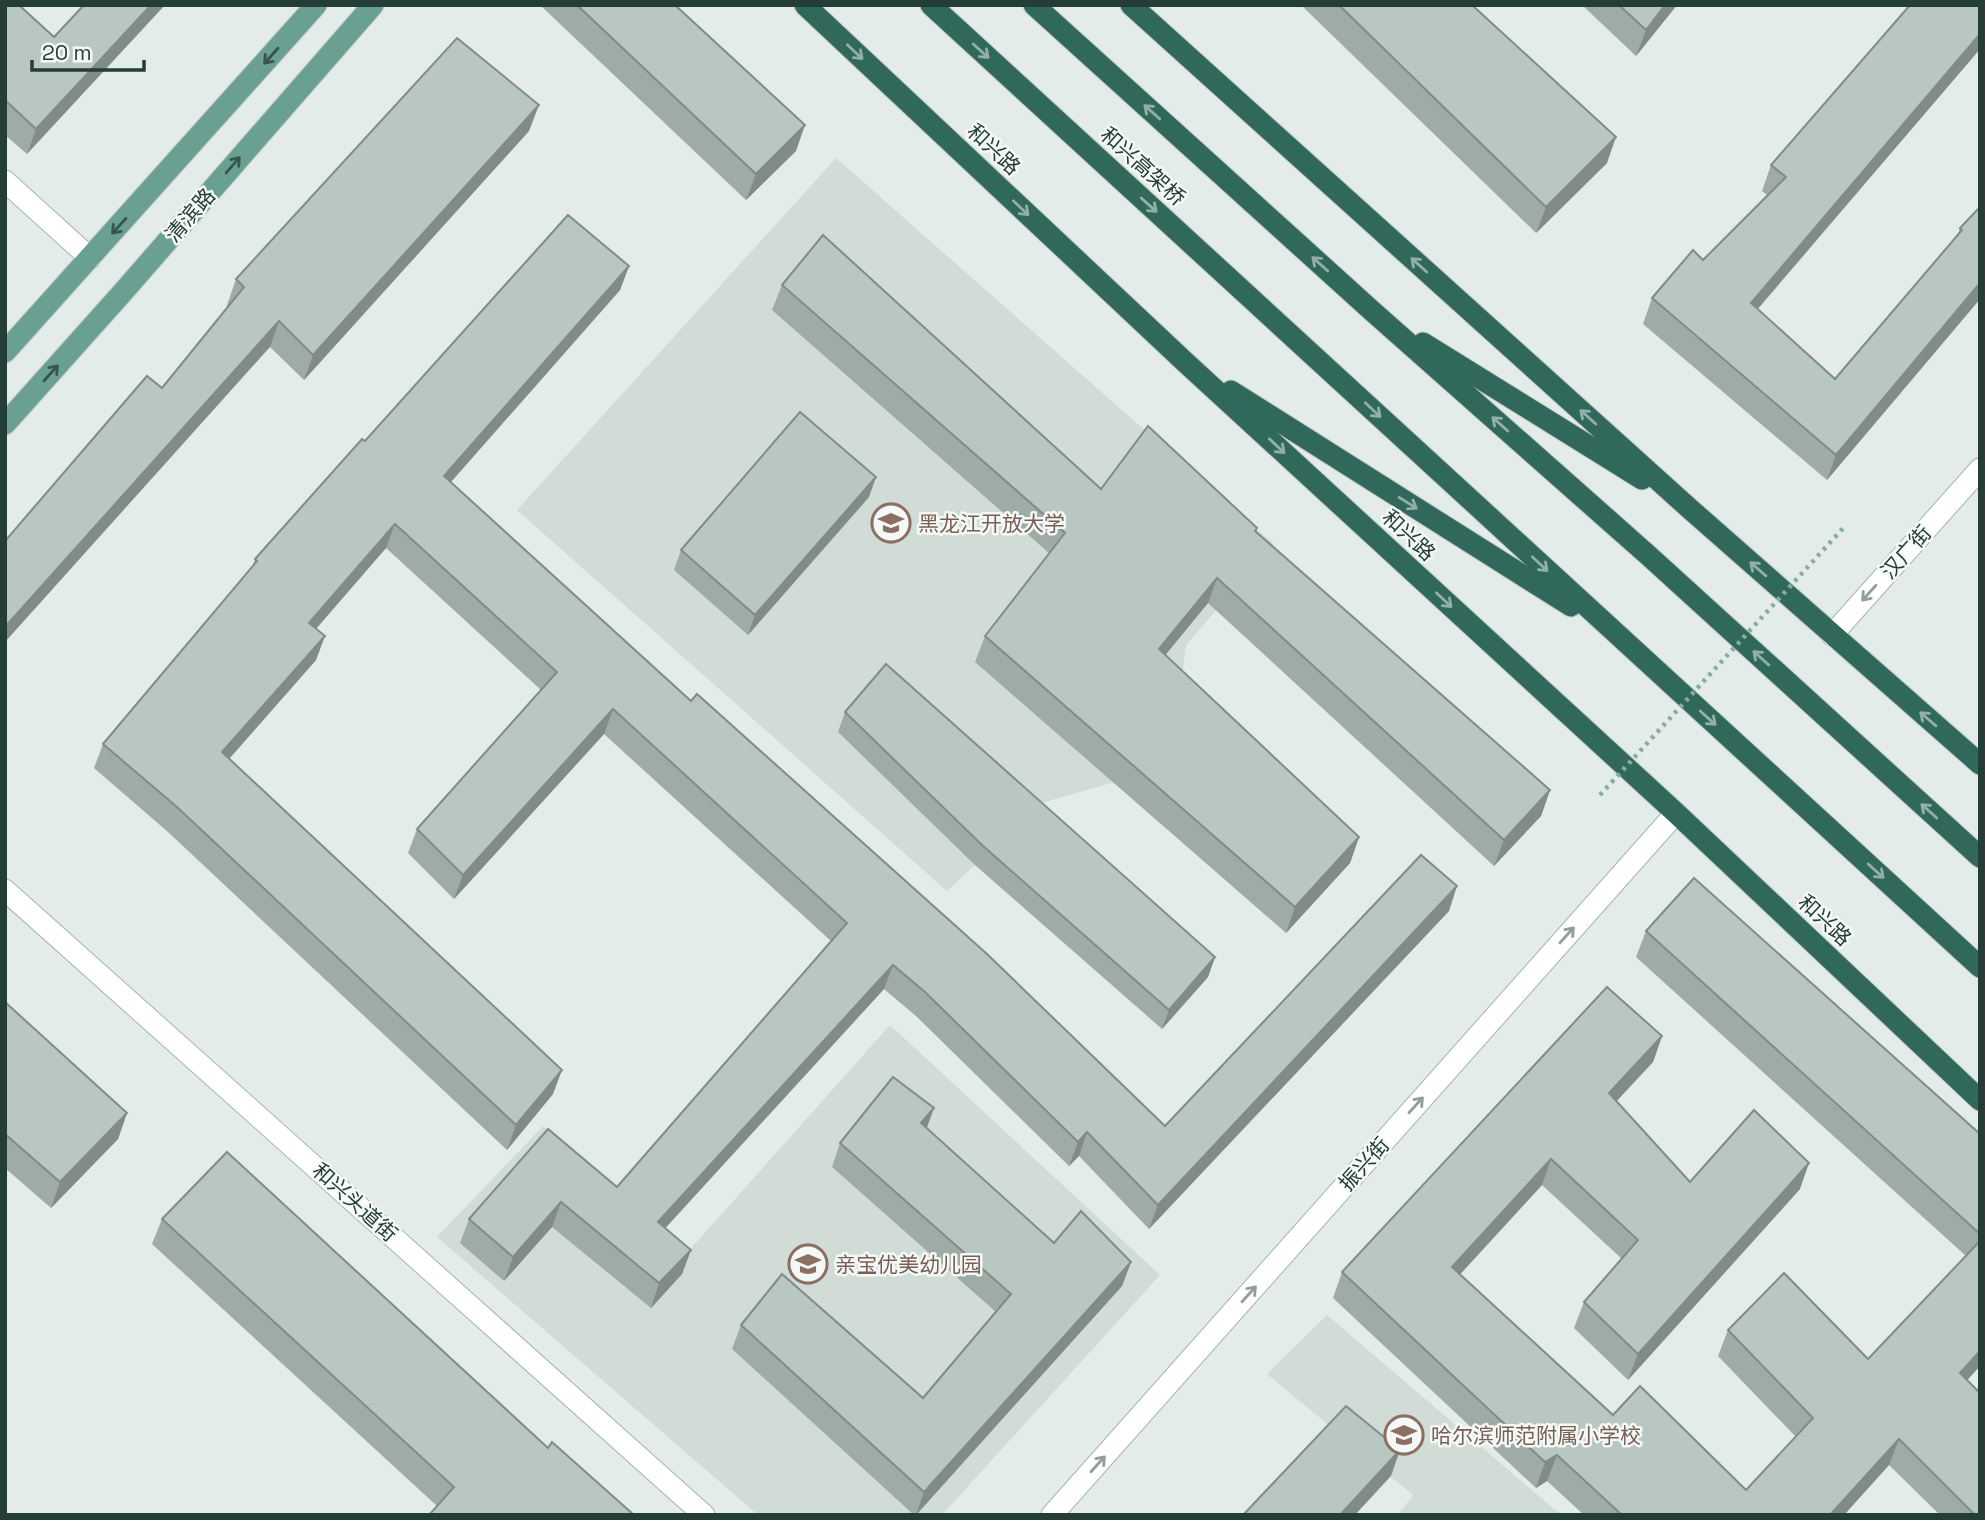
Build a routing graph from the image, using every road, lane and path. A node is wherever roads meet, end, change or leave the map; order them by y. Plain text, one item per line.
1 (316, 5) edge
2 (373, 5) edge
3 (805, 5) edge
4 (931, 5) edge
5 (1034, 5) edge
6 (1131, 5) edge
7 (5, 181) edge
8 (90, 258) junction
9 (1371, 310) junction
10 (5, 352) edge
11 (1185, 362) junction
12 (5, 424) edge
13 (1980, 469) edge
14 (1690, 509) junction
15 (1846, 525) dead end
16 (1832, 635) junction
17 (1618, 636) junction
18 (1980, 764) edge
19 (1600, 795) dead end
20 (1676, 813) junction
21 (1980, 857) edge
22 (5, 890) edge
23 (1980, 967) edge
24 (1980, 1100) edge
25 (704, 1515) edge
26 (1052, 1515) edge

1 -> 8 main road
12 -> 2 main road, 清滨路
3 -> 11 highway, 和兴路
4 -> 17 highway, 和兴高架桥
9 -> 5 highway
14 -> 6 highway
7 - 8 street
8 - 10 main road
9 - 14 highway
21 -> 9 highway
11 -> 17 highway
11 -> 20 highway, 和兴路
13 -> 16 street, 汉广街
16 -> 14 highway
15 - 19 path, bridge
18 -> 16 highway
17 -> 23 highway
20 - 24 highway, 和兴路
26 -> 20 street, 振兴街
22 - 25 street, 和兴头道街

